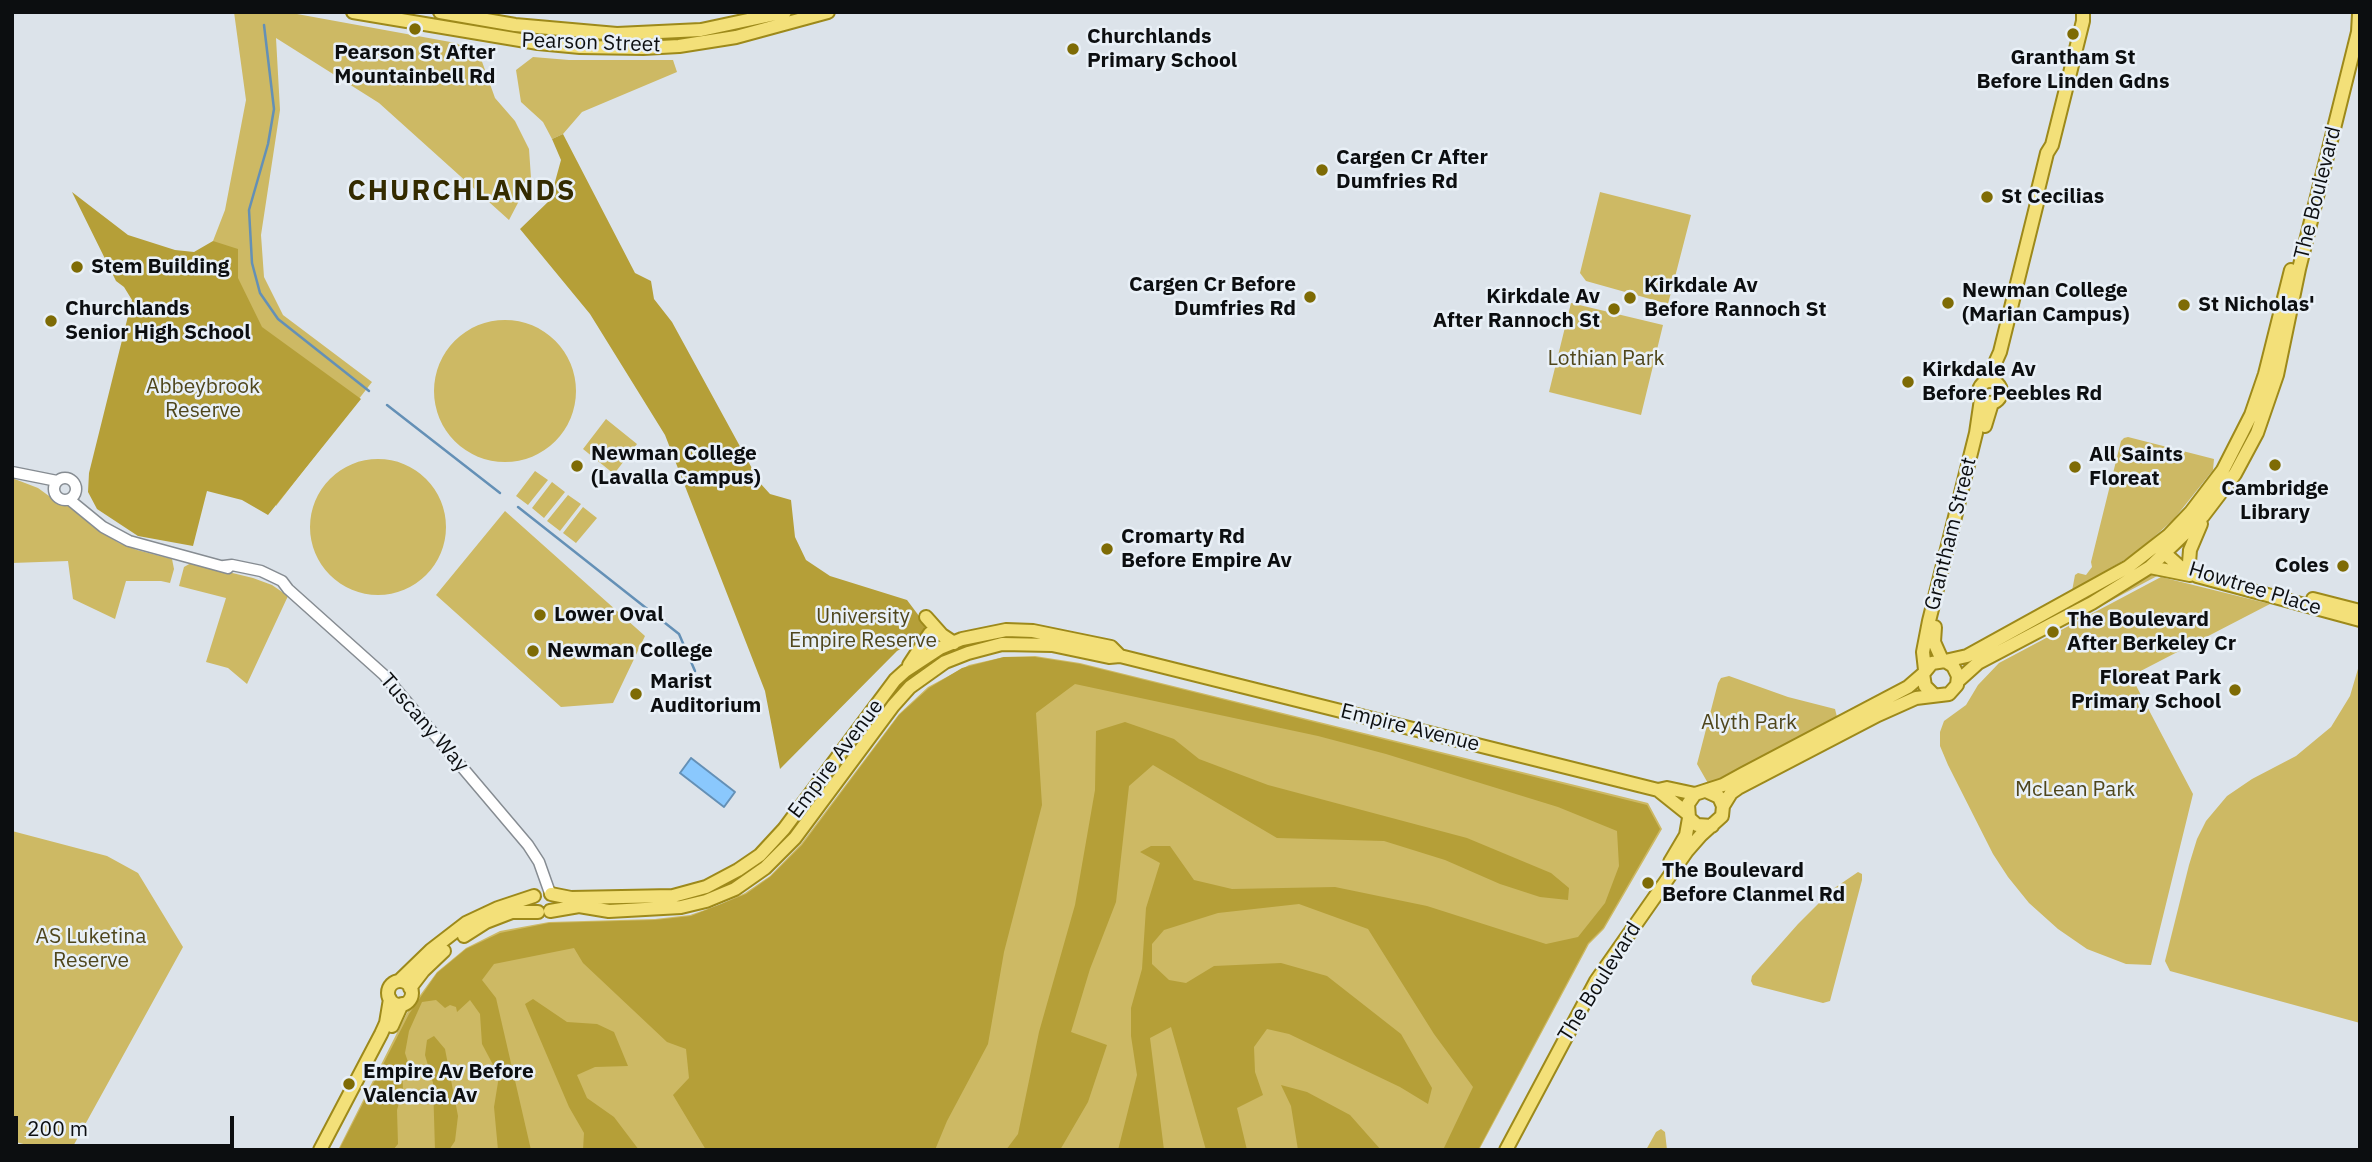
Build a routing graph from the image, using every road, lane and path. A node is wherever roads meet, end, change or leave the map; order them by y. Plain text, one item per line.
1 (353, 12) edge
2 (440, 12) edge
3 (785, 12) edge
4 (828, 12) edge
5 (2359, 13) edge
6 (2085, 15) edge
7 (1993, 384) junction
8 (1987, 401) junction
9 (12, 472) edge
10 (56, 486) junction
11 (77, 490) junction
12 (70, 500) junction
13 (2203, 516) junction
14 (92, 517) junction
15 (2164, 547) junction
16 (2189, 563) junction
17 (2150, 567) junction
18 (2197, 576) junction
19 (2360, 611) edge
20 (926, 617) dead end
21 (2360, 620) edge
22 (930, 634) dead end
23 (954, 643) junction
24 (1120, 656) junction
25 (1943, 661) junction
26 (905, 671) junction
27 (1924, 672) junction
28 (1958, 681) junction
29 (1934, 695) junction
30 (1658, 790) junction
31 (1701, 792) junction
32 (1723, 806) junction
33 (1688, 816) junction
34 (1712, 826) junction
35 (543, 894) junction
36 (544, 911) junction
37 (405, 984) junction
38 (390, 999) junction
39 (402, 1004) junction
40 (320, 1150) edge
41 (328, 1150) edge
42 (1498, 1150) edge
43 (1506, 1150) edge

1 - 4 main road, Pearson Street
2 - 3 main road, Pearson Street
5 - 13 main road, The Boulevard
5 - 15 main road, The Boulevard
6 - 7 main road
7 - 8 main road
7 - 8 main road
8 - 25 main road, Grantham Street
8 - 27 main road, Grantham Street
9 - 10 street
10 - 11 street
10 - 12 street
11 - 12 street
11 - 14 street, Tuscany Way
12 - 14 street, Tuscany Way
13 - 15 main road, The Boulevard
13 - 16 main road
14 - 35 street, Tuscany Way
15 - 16 main road, Howtree Place
15 - 17 main road, The Boulevard
15 - 18 main road, Howtree Place
15 - 25 main road, The Boulevard
16 - 19 main road, Howtree Place
17 - 18 main road
17 - 28 main road, The Boulevard
18 - 21 main road, Howtree Place
20 - 23 main road
22 - 26 main road
23 - 24 main road, Empire Avenue
23 - 26 main road, Empire Avenue
24 - 30 main road, Empire Avenue
24 - 36 main road, Empire Avenue
25 - 27 main road
25 - 28 main road
26 - 35 main road, Empire Avenue
27 - 29 main road
27 - 31 main road
28 - 29 main road
29 - 32 main road
30 - 31 main road, Empire Avenue
30 - 33 main road, Empire Avenue
31 - 32 main road
31 - 33 main road
32 - 34 main road
33 - 34 main road
33 - 42 main road, The Boulevard
34 - 43 main road, The Boulevard
35 - 36 main road
35 - 36 main road
35 - 37 main road, Empire Avenue
36 - 37 main road, Empire Avenue
37 - 38 main road
37 - 39 main road
38 - 39 main road
38 - 40 main road
39 - 41 main road

